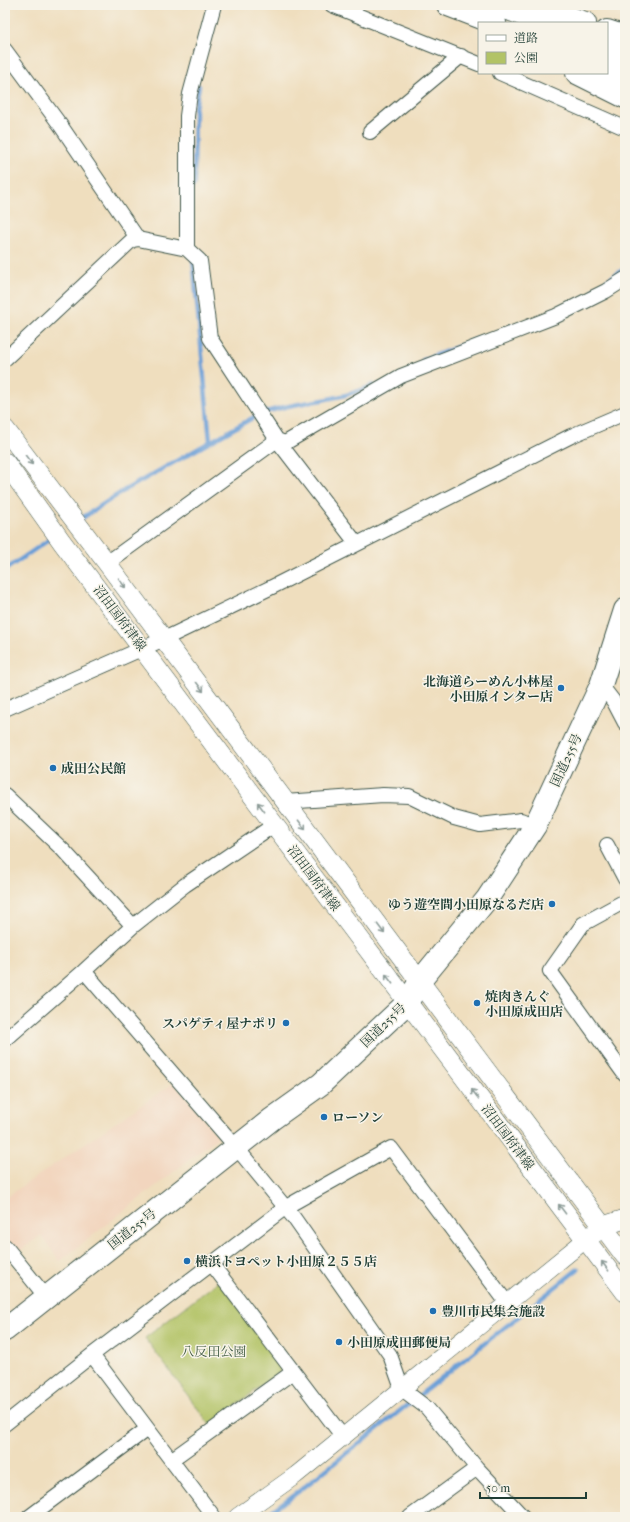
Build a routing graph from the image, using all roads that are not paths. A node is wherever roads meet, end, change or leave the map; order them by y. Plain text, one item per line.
1 (214, 5) edge
2 (332, 5) edge
3 (448, 5) edge
4 (499, 5) edge
5 (533, 5) edge
6 (492, 22) edge
7 (541, 22) edge
8 (582, 22) edge
9 (608, 31) edge
10 (625, 37) edge
11 (608, 49) edge
12 (5, 50) edge
13 (461, 56) junction
14 (625, 56) edge
15 (478, 64) edge
16 (608, 68) edge
17 (502, 74) edge
18 (579, 74) edge
19 (625, 75) edge
20 (625, 97) edge
21 (625, 128) edge
22 (370, 132) dead end
23 (138, 239) junction
24 (187, 249) junction
25 (625, 279) edge
26 (5, 359) edge
27 (625, 413) edge
28 (5, 429) edge
29 (277, 440) junction
30 (5, 462) edge
31 (358, 544) junction
32 (107, 563) junction
33 (625, 610) edge
34 (164, 639) junction
35 (142, 647) junction
36 (602, 685) junction
37 (5, 709) edge
38 (625, 723) edge
39 (5, 795) edge
40 (285, 802) junction
41 (274, 824) junction
42 (534, 826) junction
43 (607, 845) dead end
44 (625, 879) edge
45 (625, 901) edge
46 (133, 926) junction
47 (84, 971) junction
48 (420, 981) junction
49 (407, 1003) junction
50 (5, 1040) edge
51 (625, 1075) edge
52 (236, 1147) junction
53 (286, 1207) junction
54 (625, 1219) edge
55 (603, 1226) junction
56 (585, 1240) junction
57 (5, 1246) edge
58 (625, 1256) edge
59 (211, 1263) junction
60 (625, 1292) edge
61 (46, 1297) junction
62 (507, 1302) junction
63 (5, 1330) edge
64 (92, 1355) junction
65 (293, 1372) junction
66 (406, 1392) junction
67 (5, 1424) edge
68 (147, 1429) junction
69 (343, 1437) junction
70 (172, 1460) junction
71 (476, 1468) junction
72 (420, 1514) edge
73 (29, 1517) edge
74 (214, 1517) edge
75 (237, 1517) edge
76 (523, 1517) edge

1 - 24 street
2 - 13 street
3 - 6 highway
4 - 7 highway
5 - 8 highway
9 - 10 highway
11 - 14 highway
12 - 23 street
13 - 15 street
13 - 22 street
16 - 19 highway
17 - 21 street
18 - 20 highway
23 - 24 street
23 - 26 street
24 - 29 street
25 - 29 street
27 - 31 street
28 -> 32 main road, 沼田国府津線
29 - 31 street
29 - 32 street
30 - 35 main road, 沼田国府津線
31 - 34 street
32 -> 34 main road, 沼田国府津線
33 - 36 highway, 国道255号
34 - 35 street
34 -> 40 main road, 沼田国府津線
35 - 37 street
41 -> 35 main road, 沼田国府津線
36 - 38 street
36 - 42 highway, 国道255号
39 - 46 street
40 - 42 street
40 -> 48 main road, 沼田国府津線
41 - 46 street
49 -> 41 main road, 沼田国府津線
42 - 48 highway, 国道255号
43 - 44 street
45 - 51 street
46 - 47 street
47 - 50 street
47 - 52 street
48 - 49 highway, 国道255号
48 - 55 main road, 沼田国府津線
49 - 52 highway, 国道255号
56 -> 49 main road, 沼田国府津線
52 - 53 street
52 - 61 highway, 国道255号
53 - 59 street
53 - 62 street
53 - 66 street
54 - 55 main road
55 - 56 main road
55 - 58 main road, 沼田国府津線
60 -> 56 main road, 沼田国府津線
56 - 62 street
57 - 61 street
59 - 64 street
59 - 65 street
61 - 63 highway, 国道255号
62 - 66 street
64 - 67 street
64 - 68 street
65 - 69 street
65 - 70 street
66 - 69 street
66 - 71 street
68 - 70 street
68 - 73 street
69 - 75 street
70 - 74 street
71 - 72 street
71 - 76 street

